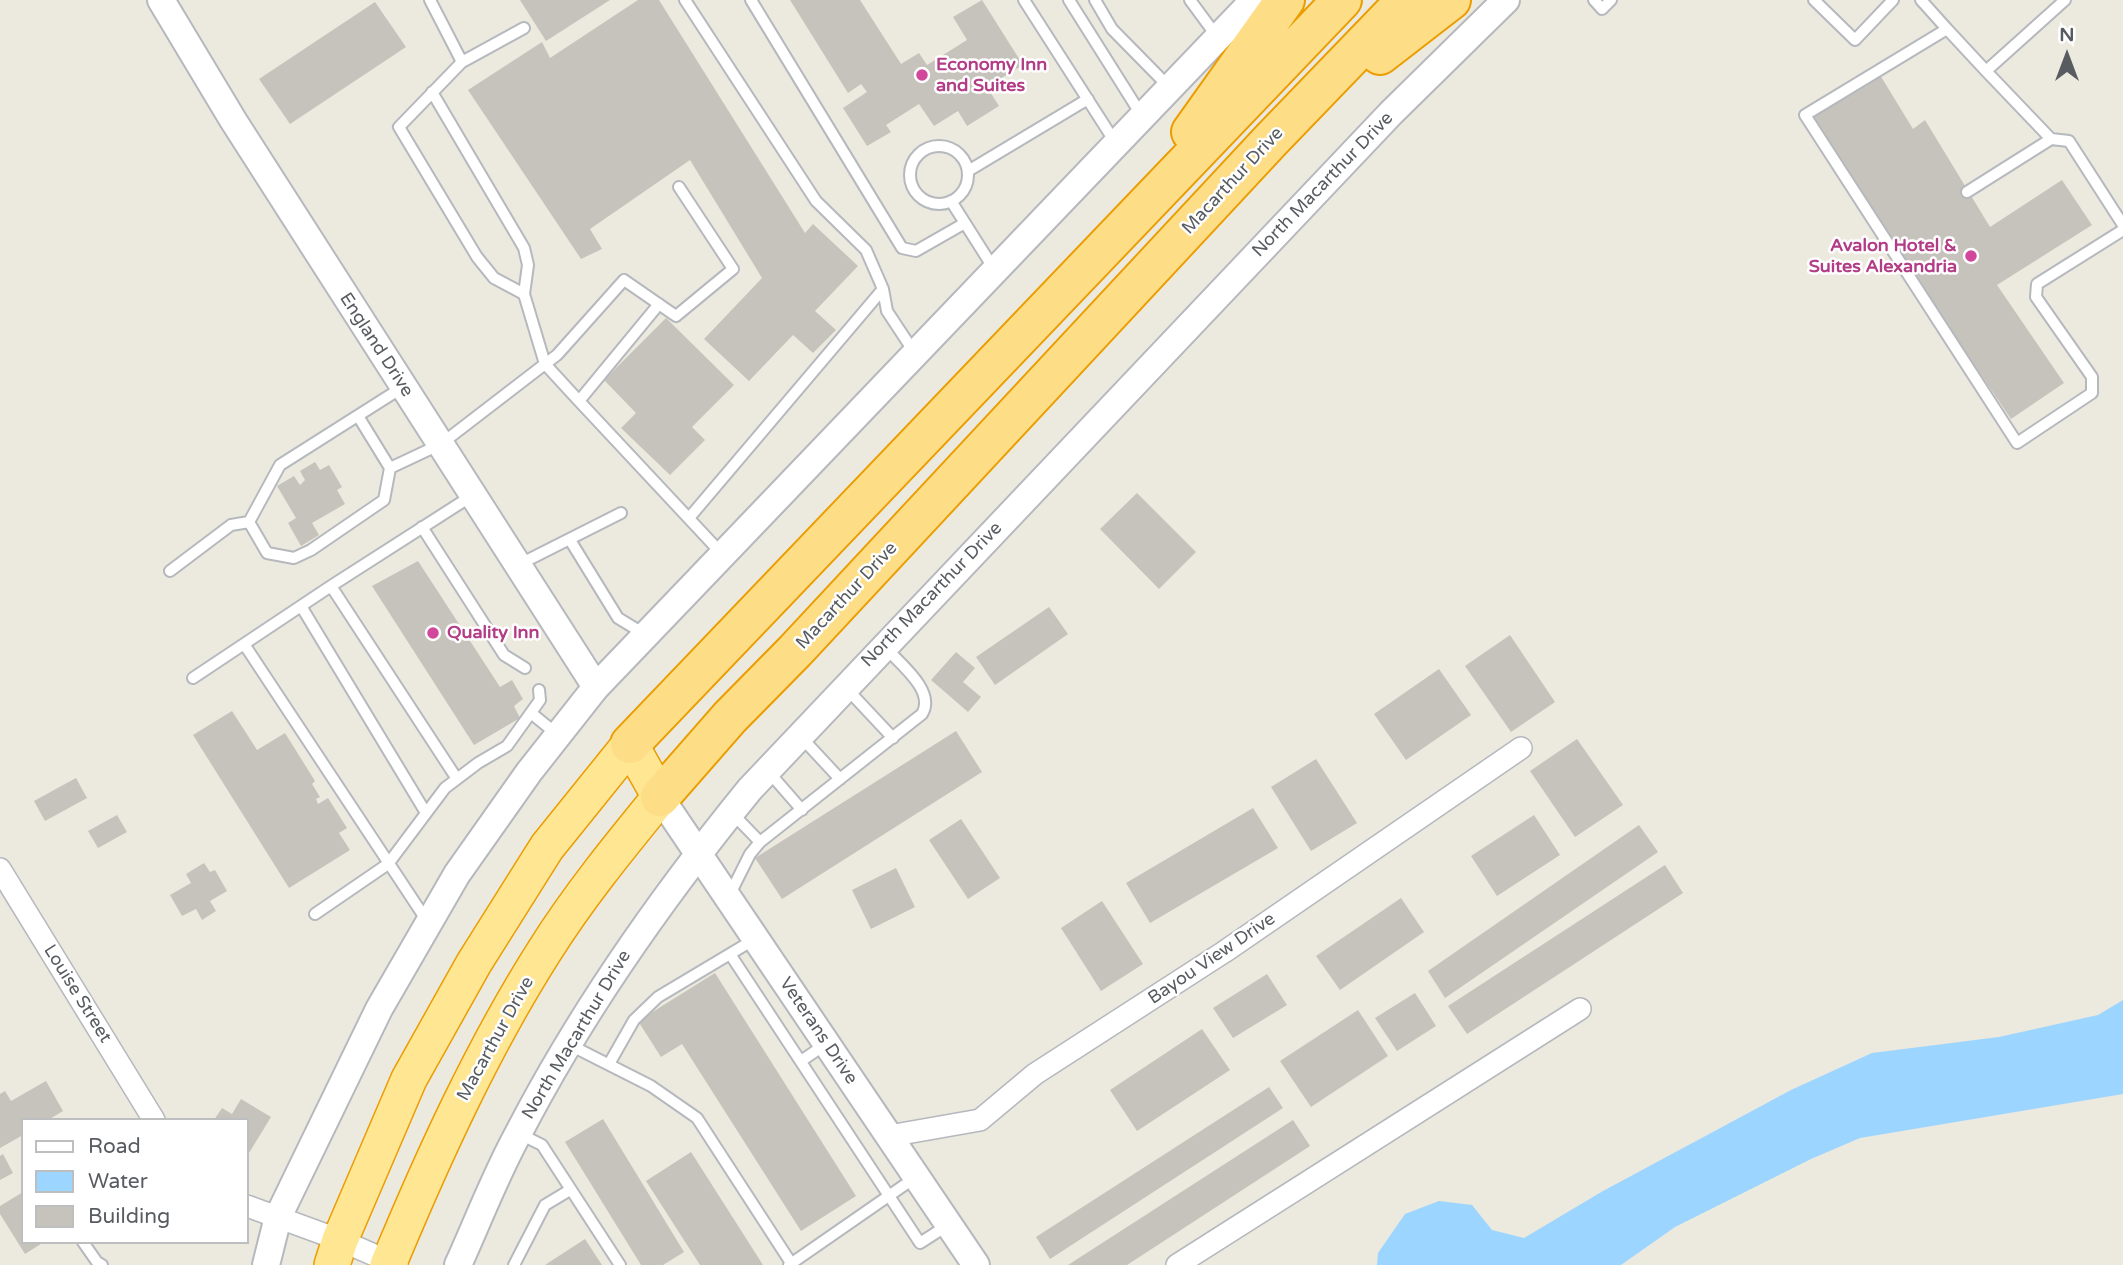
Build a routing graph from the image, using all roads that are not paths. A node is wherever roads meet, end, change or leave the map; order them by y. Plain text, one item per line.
1 (161, 0) edge
2 (430, 0) edge
3 (685, 0) edge
4 (751, 0) edge
5 (1024, 0) edge
6 (1069, 0) edge
7 (1094, 0) edge
8 (1190, 0) edge
9 (1254, 0) edge
10 (1285, 0) edge
11 (1342, 0) edge
12 (1406, 0) edge
13 (1451, 0) edge
14 (1506, 0) edge
15 (1594, 0) edge
16 (1611, 0) edge
17 (1814, 0) edge
18 (1893, 0) edge
19 (1921, 0) edge
20 (2065, 0) edge
21 (524, 28) dead end
22 (1947, 29) junction
23 (1218, 38) junction
24 (462, 62) junction
25 (1986, 71) junction
26 (1170, 88) junction
27 (432, 92) junction
28 (1088, 99) junction
29 (1142, 117) junction
30 (2051, 139) junction
31 (1271, 140) junction
32 (1116, 144) junction
33 (968, 171) junction
34 (679, 187) dead end
35 (1967, 192) dead end
36 (951, 201) junction
37 (965, 223) junction
38 (2123, 225) edge
39 (1126, 227) junction
40 (2123, 230) edge
41 (995, 271) junction
42 (883, 289) junction
43 (524, 294) junction
44 (659, 304) junction
45 (916, 355) junction
46 (545, 364) junction
47 (403, 387) junction
48 (579, 401) junction
49 (358, 416) junction
50 (441, 444) junction
51 (390, 468) junction
52 (472, 495) junction
53 (621, 513) dead end
54 (689, 518) junction
55 (249, 522) junction
56 (422, 527) junction
57 (569, 540) junction
58 (723, 556) junction
59 (518, 565) junction
60 (170, 572) dead end
61 (331, 586) junction
62 (301, 606) junction
63 (646, 635) junction
64 (244, 644) junction
65 (884, 646) junction
66 (525, 668) dead end
67 (193, 678) dead end
68 (596, 687) junction
69 (845, 687) junction
70 (539, 690) dead end
71 (531, 713) junction
72 (558, 734) junction
73 (799, 736) junction
74 (892, 738) junction
75 (630, 744) junction
76 (1521, 748) dead end
77 (767, 770) junction
78 (457, 779) junction
79 (840, 779) junction
80 (660, 797) junction
81 (802, 810) junction
82 (731, 812) junction
83 (426, 813) junction
84 (760, 842) junction
85 (698, 853) junction
86 (388, 864) junction
87 (0, 869) edge
88 (728, 897) junction
89 (315, 914) dead end
90 (429, 923) junction
91 (756, 939) junction
92 (730, 954) junction
93 (1580, 1009) dead end
94 (568, 1044) junction
95 (826, 1044) junction
96 (801, 1061) junction
97 (609, 1064) junction
98 (153, 1118) edge
99 (518, 1133) junction
100 (889, 1136) junction
101 (916, 1177) junction
102 (570, 1190) junction
103 (889, 1195) junction
104 (248, 1206) edge
105 (278, 1217) junction
106 (949, 1225) junction
107 (84, 1244) edge
108 (336, 1252) edge
109 (391, 1264) edge
110 (790, 1264) edge
111 (102, 1265) edge
112 (266, 1265) edge
113 (458, 1265) edge
114 (514, 1265) edge
115 (620, 1265) edge
116 (976, 1265) edge
117 (1177, 1265) edge

1 - 47 street, England Drive
2 - 24 lane
3 - 42 lane
4 - 37 lane
5 - 28 lane
6 - 29 lane
7 - 26 lane
8 - 23 lane
9 - 23 street
10 - 39 highway
11 - 39 highway
12 - 31 highway, Macarthur Drive
13 - 31 highway
14 - 65 street, North Macarthur Drive
15 - 16 lane
17 - 18 lane
19 - 22 lane
20 - 25 lane
21 - 24 lane
22 - 25 lane
22 - 40 lane
23 - 26 street
24 - 27 lane
25 - 30 lane
26 - 29 street
27 - 43 lane
27 - 43 lane
28 - 32 lane
28 - 33 lane
29 - 32 street
30 - 35 lane
30 - 38 lane
31 - 80 highway, Macarthur Drive
32 - 41 street
33 - 36 lane
33 - 36 lane
34 - 44 lane
36 - 37 lane
37 - 41 lane
39 - 75 highway
41 - 45 street
42 - 45 lane
42 - 54 lane
43 - 46 lane
44 - 46 lane
44 - 48 lane
45 - 58 street
46 - 48 lane
46 - 50 lane
47 - 49 lane
47 - 50 street, England Drive
48 - 54 lane
49 - 51 lane
49 - 55 lane
50 - 51 lane
50 - 52 street, England Drive
51 - 55 lane
52 - 56 lane
52 - 59 street, England Drive
53 - 57 lane
54 - 58 lane
55 - 60 lane
56 - 61 lane
56 - 66 lane
57 - 59 lane
57 - 63 lane
58 - 63 street
59 - 68 street, England Drive
61 - 62 lane
61 - 78 lane
62 - 64 lane
62 - 83 lane
63 - 68 street
64 - 67 lane
64 - 86 lane
65 - 69 street, North Macarthur Drive
65 - 74 lane
68 - 72 street
69 - 73 street, North Macarthur Drive
69 - 74 lane
70 - 71 lane
71 - 72 lane
71 - 78 lane
72 - 90 street
73 - 77 street, North Macarthur Drive
73 - 79 lane
74 - 79 lane
75 - 80 highway
75 - 108 highway
76 - 100 street, Bayou View Drive
77 - 81 lane
77 - 82 street, North Macarthur Drive
78 - 83 lane
79 - 81 lane
80 - 85 street, Veterans Drive
80 - 109 highway, Macarthur Drive
81 - 84 lane
82 - 84 lane
82 - 85 street, North Macarthur Drive
83 - 86 lane
84 - 88 lane
85 - 88 street, Veterans Drive
85 - 94 street, North Macarthur Drive
86 - 89 lane
86 - 90 lane
87 - 98 street, Louise Street
88 - 91 street, Veterans Drive
90 - 105 street
91 - 92 lane
91 - 95 street, Veterans Drive
92 - 96 lane
92 - 97 lane
93 - 117 street
94 - 97 lane
94 - 99 street, North Macarthur Drive
95 - 96 lane
95 - 100 street, Veterans Drive
96 - 103 lane
97 - 110 lane
99 - 102 lane
99 - 113 street, North Macarthur Drive
100 - 101 street, Veterans Drive
101 - 103 lane
101 - 106 street, Veterans Drive
102 - 114 lane
102 - 115 lane
103 - 106 lane
103 - 110 lane
104 - 105 street
105 - 108 street
105 - 112 street
106 - 116 street, Veterans Drive
107 - 111 lane
108 - 109 street

